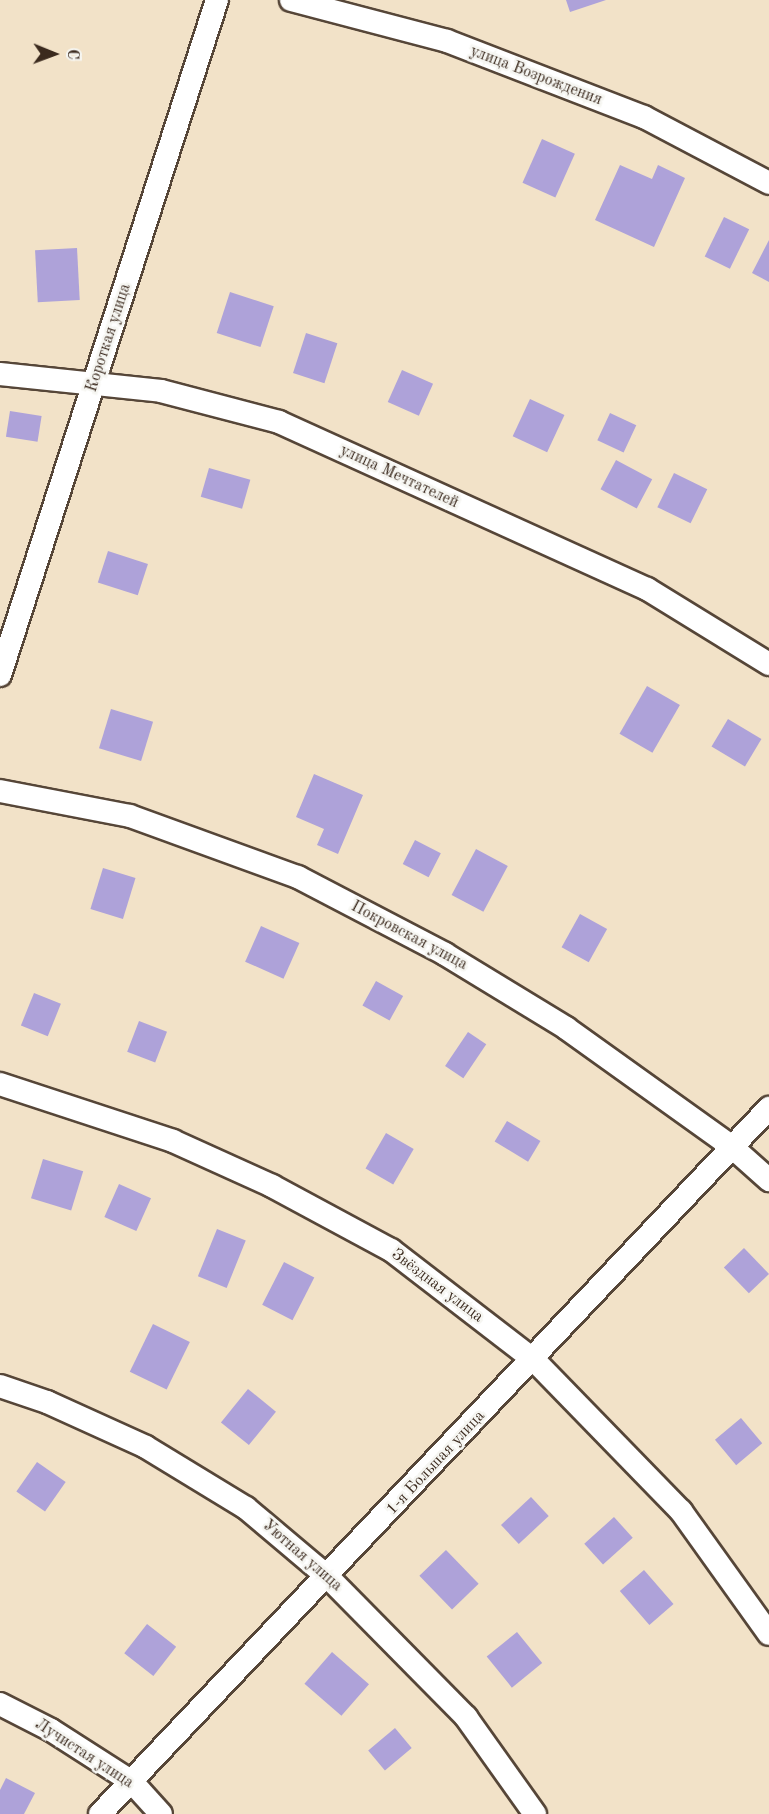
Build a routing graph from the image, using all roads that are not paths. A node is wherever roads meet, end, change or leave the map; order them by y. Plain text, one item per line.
1 (217, 0) edge
2 (291, 0) edge
3 (769, 183) edge
4 (0, 374) edge
5 (95, 383) junction
6 (769, 664) edge
7 (0, 675) edge
8 (0, 791) edge
9 (0, 1084) edge
10 (769, 1108) edge
11 (732, 1147) junction
12 (769, 1180) edge
13 (534, 1360) junction
14 (0, 1386) edge
15 (328, 1576) junction
16 (769, 1634) edge
17 (0, 1704) edge
18 (132, 1782) junction
19 (100, 1814) edge
20 (161, 1814) edge
21 (535, 1814) edge

1 - 5 street, Короткая улица
2 - 3 street, улица Возрождения
4 - 5 street, улица Мечтателей
5 - 6 street, улица Мечтателей
5 - 7 street, Короткая улица
8 - 11 street, Покровская улица
9 - 13 street, Звёздная улица
10 - 11 street, 1-я Большая улица
11 - 12 street, Покровская улица
11 - 13 street, 1-я Большая улица
13 - 15 street, 1-я Большая улица
13 - 16 street, Звёздная улица
14 - 15 street, Уютная улица
15 - 18 street, 1-я Большая улица
15 - 21 street, Уютная улица
17 - 18 street, Лучистая улица
18 - 19 street, 1-я Большая улица
18 - 20 street, Лучистая улица

